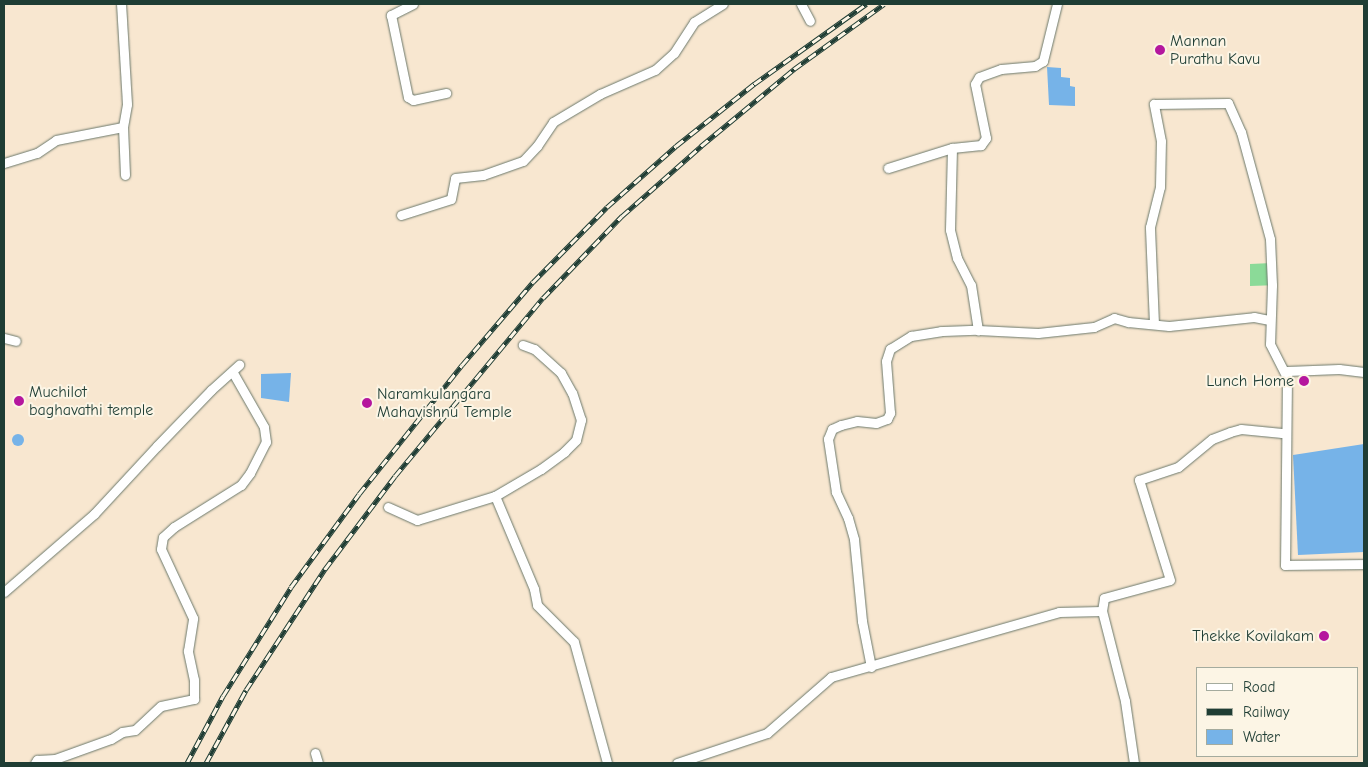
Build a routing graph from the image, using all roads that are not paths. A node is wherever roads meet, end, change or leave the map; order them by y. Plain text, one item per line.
1 (121, 4) edge
2 (413, 4) edge
3 (723, 4) edge
4 (801, 4) edge
5 (1057, 4) edge
6 (810, 22) dead end
7 (446, 93) dead end
8 (123, 127) junction
9 (952, 148) junction
10 (4, 162) edge
11 (888, 168) dead end
12 (125, 175) dead end
13 (401, 215) dead end
14 (1270, 320) junction
15 (1154, 324) junction
16 (978, 330) junction
17 (4, 338) edge
18 (16, 341) dead end
19 (523, 345) dead end
20 (1364, 372) edge
21 (1287, 377) junction
22 (1286, 432) junction
23 (495, 496) junction
24 (388, 507) dead end
25 (1364, 564) edge
26 (4, 592) edge
27 (1102, 611) junction
28 (871, 667) junction
29 (315, 753) dead end
30 (35, 763) edge
31 (318, 763) edge
32 (607, 763) edge
33 (677, 763) edge
34 (1134, 763) edge

1 - 8 street
2 - 7 street
3 - 13 street
4 - 6 street
5 - 9 street
8 - 10 street
8 - 12 street
9 - 11 street
9 - 16 street
14 - 15 street
14 - 15 street
14 - 21 street
15 - 16 street
16 - 28 street
17 - 18 street
19 - 23 street
20 - 21 street
21 - 22 street
22 - 25 street
22 - 27 street
23 - 24 street
23 - 32 street
26 - 30 street
27 - 28 street
27 - 34 street
28 - 33 street
29 - 31 street

